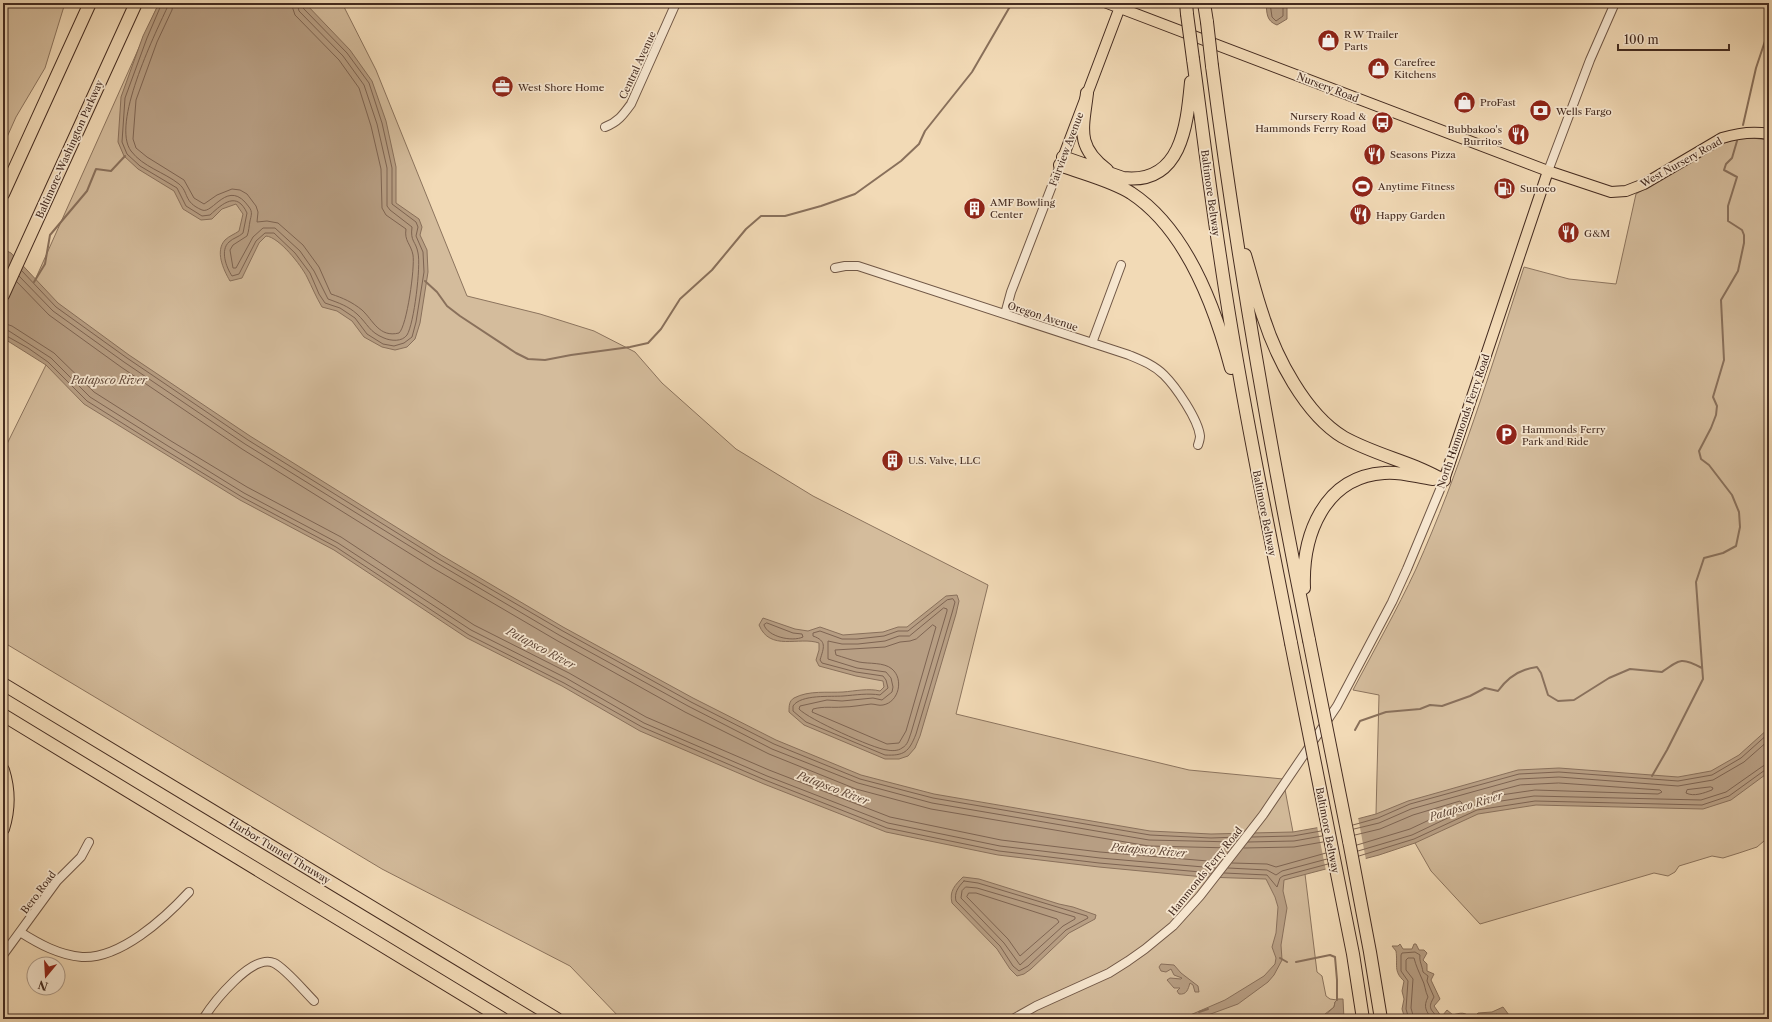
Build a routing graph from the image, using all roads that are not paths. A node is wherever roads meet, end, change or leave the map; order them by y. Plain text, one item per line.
1 (90, 3) edge
2 (136, 3) edge
3 (676, 3) edge
4 (1107, 3) edge
5 (1204, 3) edge
6 (1614, 3) edge
7 (1120, 7) junction
8 (1187, 9) edge
9 (1193, 59) junction
10 (1087, 93) junction
11 (606, 127) dead end
12 (1769, 134) edge
13 (1062, 161) junction
14 (1548, 171) junction
15 (1114, 176) junction
16 (3, 194) edge
17 (1230, 201) junction
18 (1121, 265) dead end
19 (835, 268) dead end
20 (3, 295) edge
21 (1005, 314) junction
22 (1092, 343) junction
23 (1198, 445) dead end
24 (1254, 454) junction
25 (1444, 480) junction
26 (1305, 621) junction
27 (3, 684) edge
28 (3, 715) edge
29 (3, 770) edge
30 (1263, 815) joint
31 (3, 829) edge
32 (89, 842) dead end
33 (189, 892) dead end
34 (20, 932) junction
35 (3, 955) edge
36 (314, 1001) dead end
37 (203, 1019) edge
38 (503, 1019) edge
39 (557, 1019) edge
40 (1013, 1019) edge
41 (1363, 1019) edge
42 (1381, 1019) edge

1 - 16 highway
2 - 20 highway, Baltimore-Washington Parkway
3 - 11 street, Central Avenue
4 - 7 main road, Nursery Road
5 - 17 highway, Baltimore Beltway, bridge
6 - 14 street, North Hammonds Ferry Road
7 - 10 main road, Fairview Avenue
7 - 14 main road, Nursery Road
8 - 9 highway, Baltimore Beltway, bridge
9 - 15 highway
9 - 24 highway, Baltimore Beltway
10 - 13 main road, Fairview Avenue
10 - 15 highway
12 - 14 main road, West Nursery Road
13 - 15 highway
13 - 21 street, Fairview Avenue
13 - 24 highway
14 - 25 main road, North Hammonds Ferry Road
17 - 25 highway
17 - 26 highway, Baltimore Beltway
18 - 22 street
19 - 21 street, Oregon Avenue
21 - 22 street, Oregon Avenue
22 - 23 street, Oregon Avenue
24 - 41 highway, Baltimore Beltway, bridge
25 - 26 highway
25 - 30 street, North Hammonds Ferry Road
26 - 42 highway, Baltimore Beltway, bridge
27 - 39 highway, Harbor Tunnel Thruway
28 - 38 highway
29 - 31 highway
30 - 40 street, Hammonds Ferry Road
32 - 34 street, Bero Road
33 - 34 street
34 - 35 street, Bero Road
36 - 37 street

